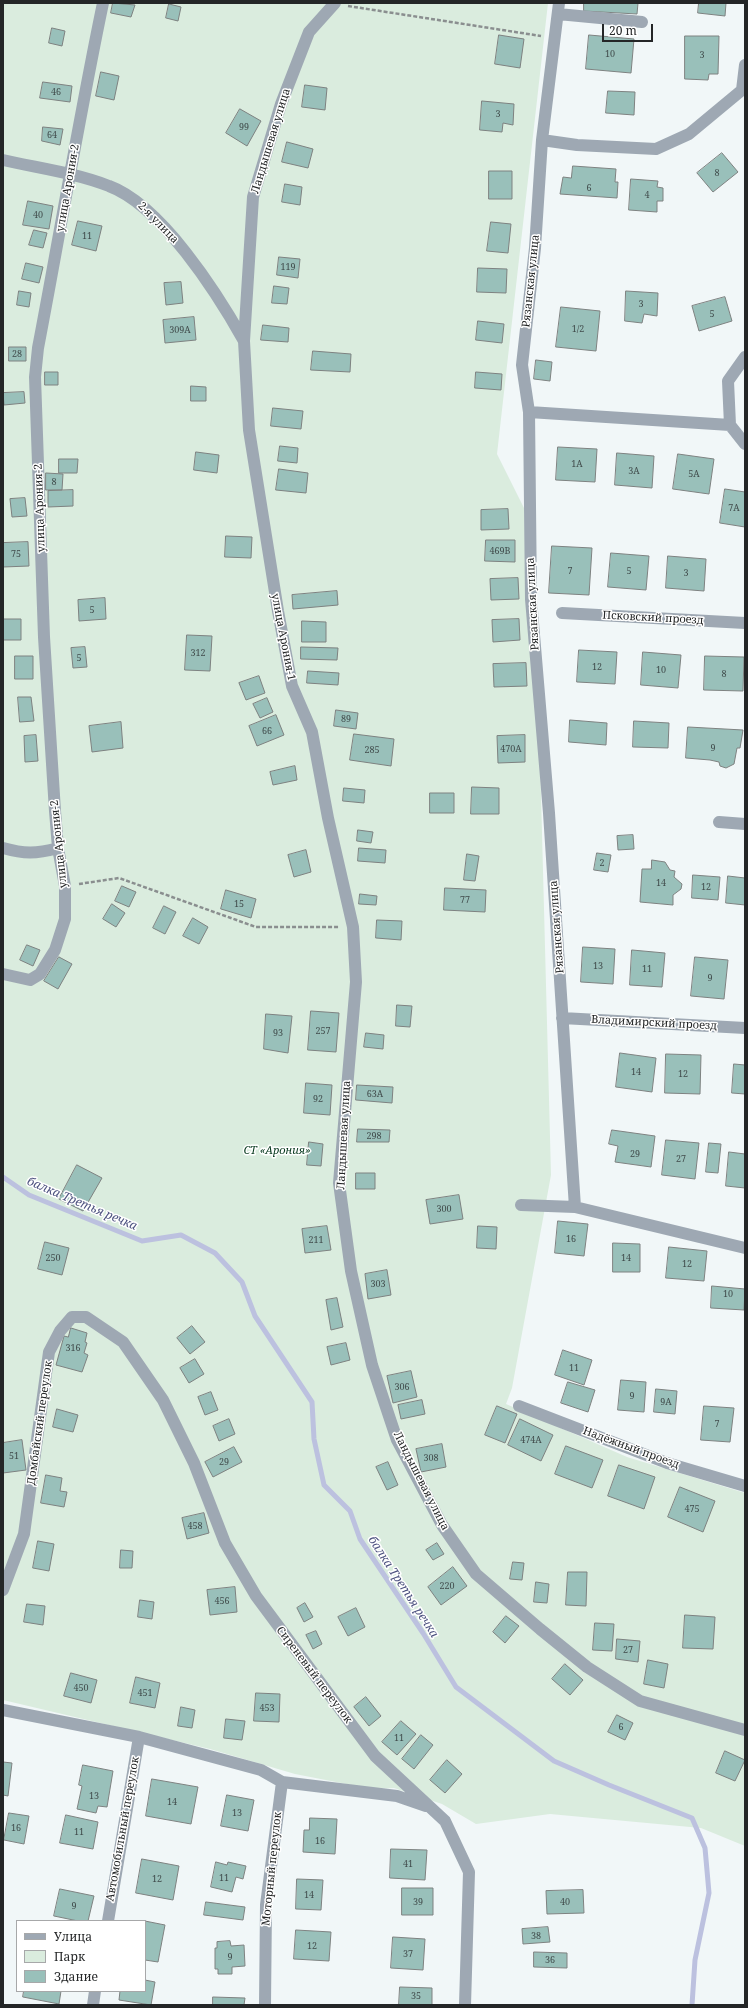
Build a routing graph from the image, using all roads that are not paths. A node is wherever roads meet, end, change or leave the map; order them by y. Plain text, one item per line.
1 (103, 3) edge
2 (335, 4) edge
3 (558, 9) edge
4 (642, 22) dead end
5 (745, 65) edge
6 (542, 140) junction
7 (3, 160) edge
8 (71, 175) junction
9 (244, 341) junction
10 (745, 358) edge
11 (529, 412) junction
12 (730, 425) junction
13 (745, 444) edge
14 (562, 613) dead end
15 (745, 623) edge
16 (719, 822) dead end
17 (745, 824) edge
18 (3, 848) edge
19 (58, 848) junction
20 (353, 927) joint
21 (3, 974) edge
22 (562, 1018) junction
23 (745, 1028) edge
24 (521, 1205) dead end
25 (575, 1207) junction
26 (745, 1248) edge
27 (123, 1342) joint
28 (519, 1406) dead end
29 (745, 1486) edge
30 (3, 1590) edge
31 (3, 1710) edge
32 (745, 1730) edge
33 (139, 1737) junction
34 (282, 1782) junction
35 (431, 1808) junction
36 (108, 1920) edge
37 (95, 1992) edge
38 (93, 2005) edge
39 (265, 2005) edge
40 (465, 2005) edge

1 - 8 street, улица Арония-2
2 - 9 street, Ландышевая улица
3 - 4 street
3 - 6 street, Рязанская улица
5 - 6 street
6 - 11 street, Рязанская улица
7 - 8 street, 2-я улица
8 - 9 street, 2-я улица
8 - 19 street, улица Арония-2
9 - 20 street, улица Арония-1
10 - 12 street
11 - 12 street
11 - 22 street, Рязанская улица
12 - 13 street
14 - 15 street, Псковский проезд
16 - 17 street
18 - 19 street
19 - 21 street, улица Арония-2
20 - 32 street, Ландышевая улица
22 - 23 street, Владимирский проезд
22 - 25 street, Рязанская улица
24 - 25 street
25 - 26 street
27 - 30 street, Домбайский переулок
27 - 35 street, Сиреневый переулок
28 - 29 street, Надёжный проезд
31 - 33 street
33 - 34 street
33 - 36 street, Автомобильный переулок
34 - 35 street
34 - 39 street, Моторный переулок
35 - 40 street, Сиреневый переулок
37 - 38 street

